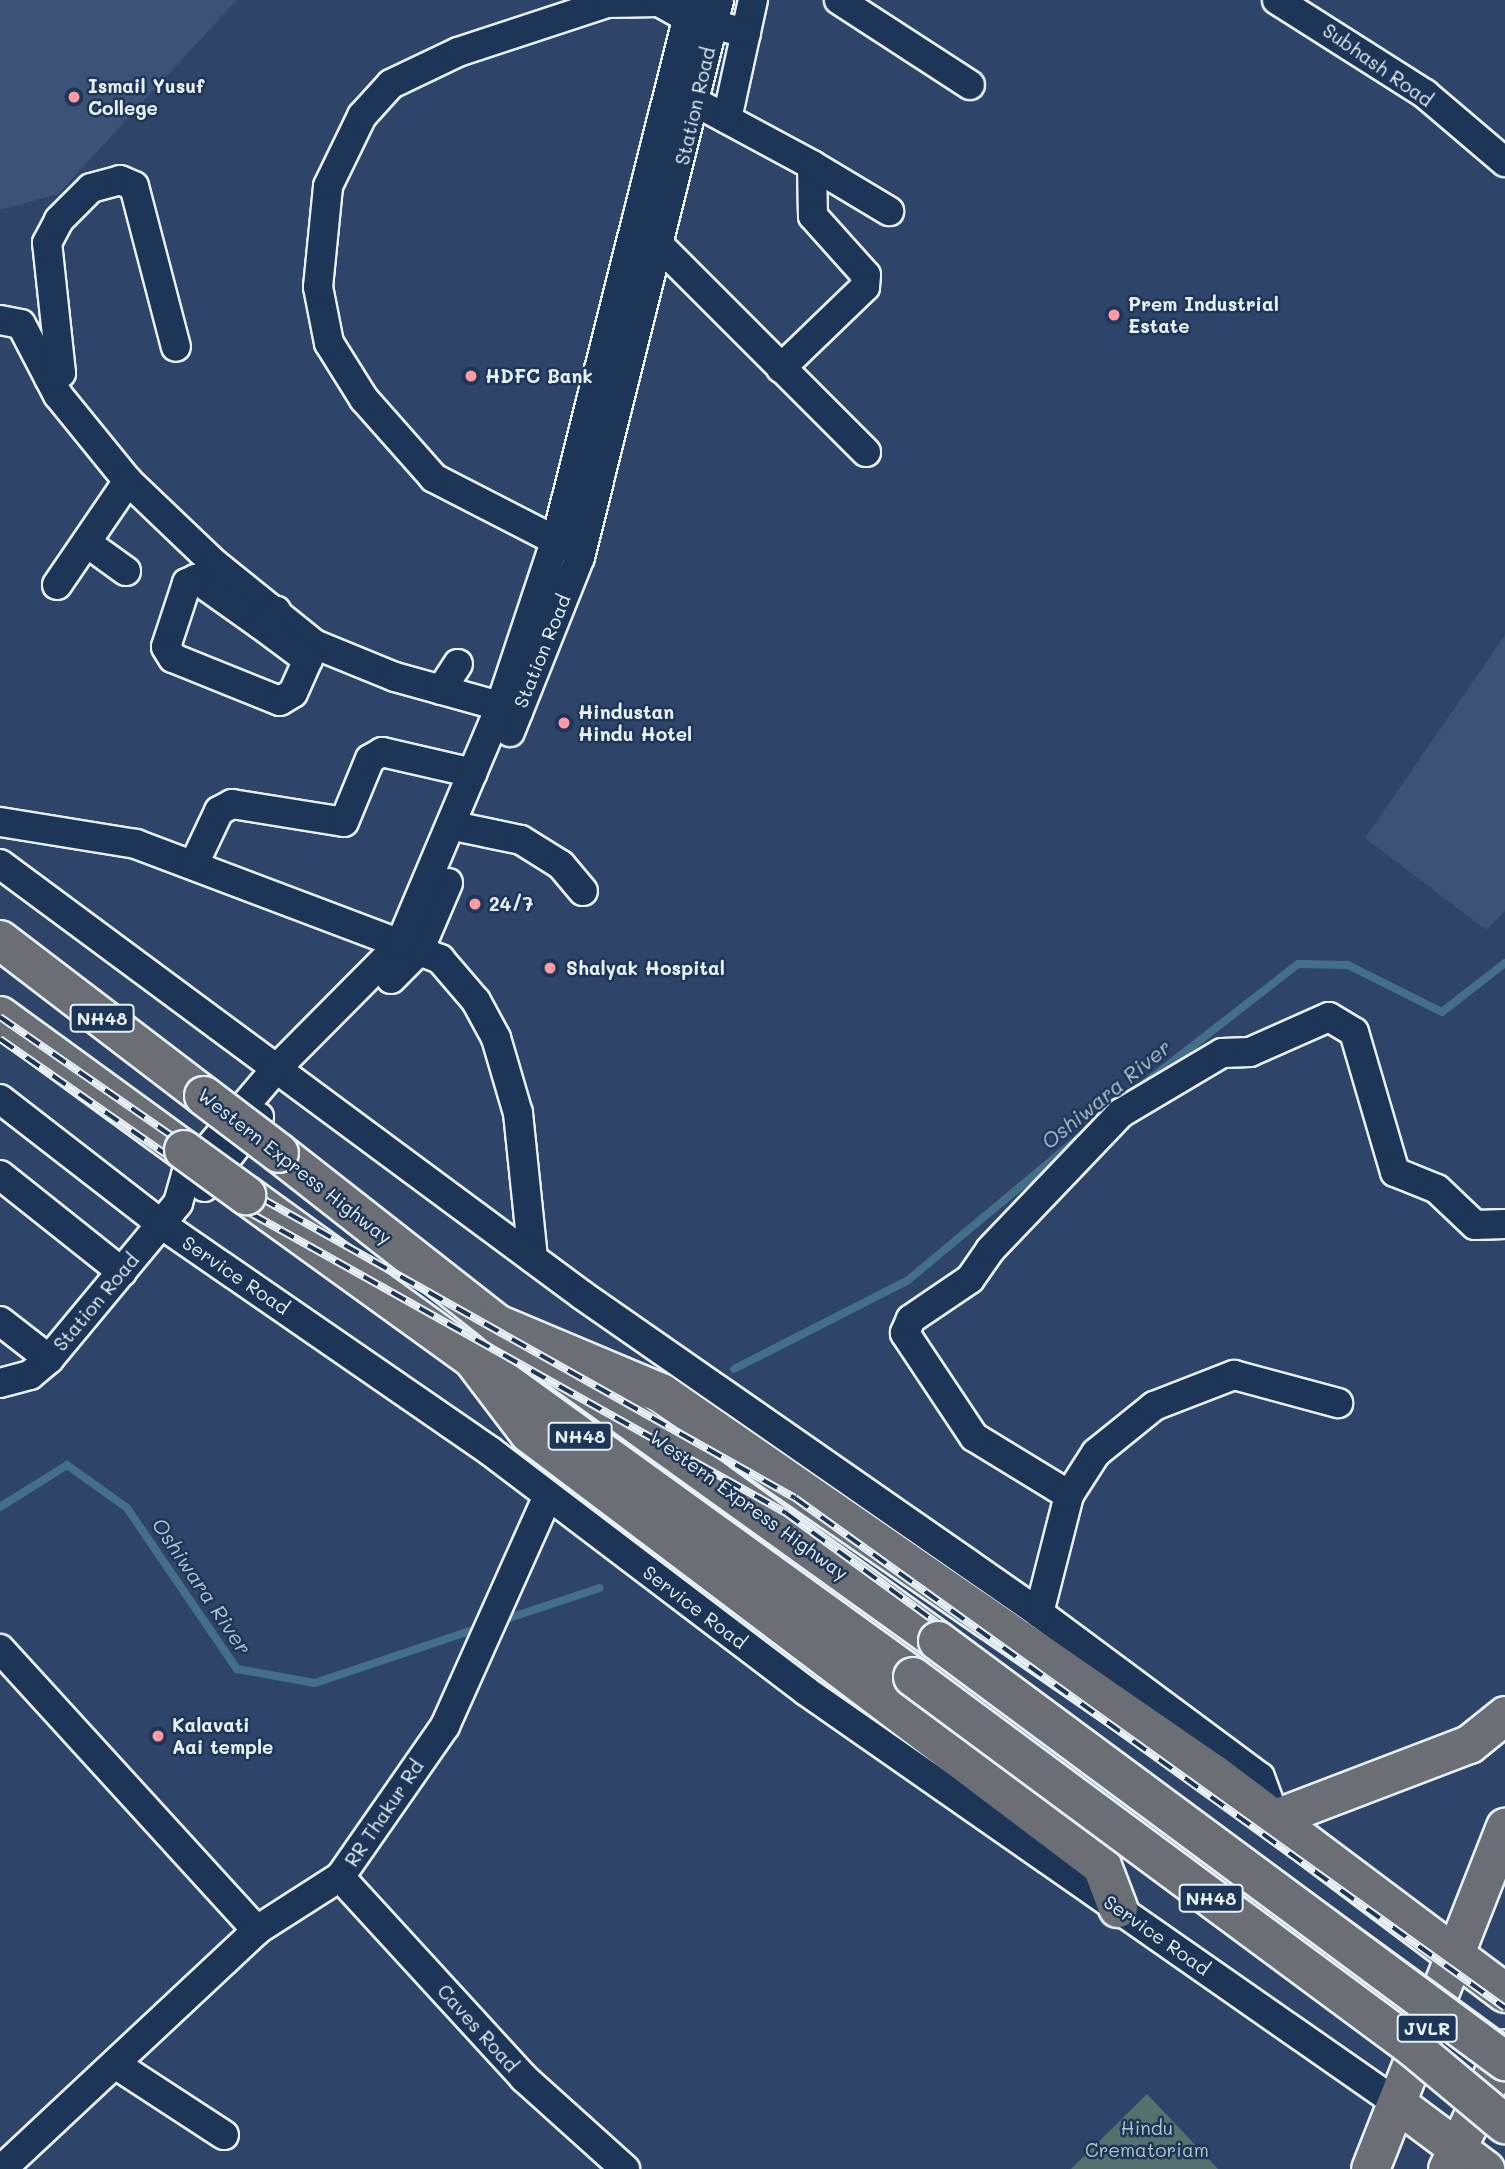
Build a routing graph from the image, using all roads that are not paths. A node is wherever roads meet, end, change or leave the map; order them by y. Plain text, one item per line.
1 (753, 0) edge
2 (839, 0) edge
3 (1278, 0) edge
4 (1308, 7) edge
5 (703, 10) edge
6 (746, 33) junction
7 (970, 85) dead end
8 (697, 103) junction
9 (727, 120) junction
10 (1505, 162) edge
11 (812, 165) junction
12 (889, 211) dead end
13 (661, 247) junction
14 (0, 320) edge
15 (176, 347) dead end
16 (781, 368) junction
17 (49, 378) junction
18 (866, 452) dead end
19 (128, 481) junction
20 (557, 536) junction
21 (87, 543) junction
22 (580, 557) junction
23 (126, 571) dead end
24 (57, 584) dead end
25 (268, 618) junction
26 (458, 663) dead end
27 (442, 690) junction
28 (509, 709) junction
29 (472, 774) junction
30 (0, 822) edge
31 (462, 828) junction
32 (0, 864) edge
33 (194, 864) junction
34 (583, 891) dead end
35 (0, 940) edge
36 (410, 947) junction
37 (0, 1016) edge
38 (282, 1075) junction
39 (0, 1099) edge
40 (0, 1175) edge
41 (170, 1213) junction
42 (1505, 1224) edge
43 (533, 1258) junction
44 (122, 1272) junction
45 (0, 1321) edge
46 (497, 1324) junction
47 (472, 1358) junction
48 (49, 1359) junction
49 (0, 1383) edge
50 (1338, 1403) dead end
51 (1069, 1495) junction
52 (548, 1496) junction
53 (1039, 1613) junction
54 (0, 1649) edge
55 (1505, 1715) edge
56 (1160, 1722) junction
57 (1275, 1818) junction
58 (1505, 1827) edge
59 (340, 1877) junction
60 (1118, 1908) junction
61 (257, 1930) junction
62 (1455, 1952) junction
63 (1505, 1993) edge
64 (1505, 2048) edge
65 (1505, 2061) edge
66 (115, 2064) junction
67 (1398, 2104) junction
68 (1505, 2124) edge
69 (224, 2135) dead end
70 (1463, 2162) edge
71 (2, 2169) edge
72 (625, 2169) edge
73 (1370, 2169) edge

1 - 6 street
2 - 7 street
3 - 4 street, Subhash Road
4 - 10 street, Subhash Road
5 - 6 street
5 - 8 street, Station Road
5 - 20 street, Station Road
5 - 20 street
6 - 9 street
8 - 9 street
8 - 13 street, Station Road
9 - 11 street
11 - 12 street
11 - 16 street
13 - 16 street
13 - 22 street, Station Road
14 - 17 street
15 - 17 street
16 - 18 street
17 - 19 street
19 - 21 street
19 - 25 street
20 - 22 street
20 - 28 street, Station Road
21 - 23 street
21 - 24 street
22 - 28 street, Station Road
25 - 25 street
25 - 27 street
26 - 27 street
27 - 28 street
28 - 29 street, Station Road
28 - 31 street, Station Road
29 - 31 street, Station Road
29 - 33 street
30 - 33 street
31 - 34 street
31 - 36 street, Station Road
32 - 38 street
33 - 36 street
35 - 46 highway, Western Express Highway / NH48, bridge
36 - 38 street, Station Road
36 - 43 street
37 - 47 highway, NH48, bridge
38 - 41 street, Station Road
38 - 43 street
39 - 41 street, Service Road
40 - 44 street
41 - 44 street, Station Road
41 - 52 street, Service Road
42 - 51 street
43 - 53 street
44 - 48 street, Station Road
45 - 48 street
46 - 56 highway
46 - 65 highway, Western Express Highway / NH48, bridge
47 - 60 highway
47 - 68 highway, NH48, bridge
48 - 49 street, Station Road
50 - 51 street
51 - 53 street
52 - 59 street, RR Thakur Rd
52 - 60 street, Service Road
53 - 56 street
54 - 61 street
55 - 57 main road
56 - 57 highway
57 - 62 highway
58 - 62 main road
59 - 61 street, RR Thakur Rd
59 - 72 street, Caves Road
60 - 67 street, Service Road
61 - 66 street, RR Thakur Rd
62 - 63 highway
62 - 67 main road, JVLR
64 - 70 main road
66 - 69 street
66 - 71 street, RR Thakur Rd
67 - 70 main road
67 - 73 main road, JVLR

